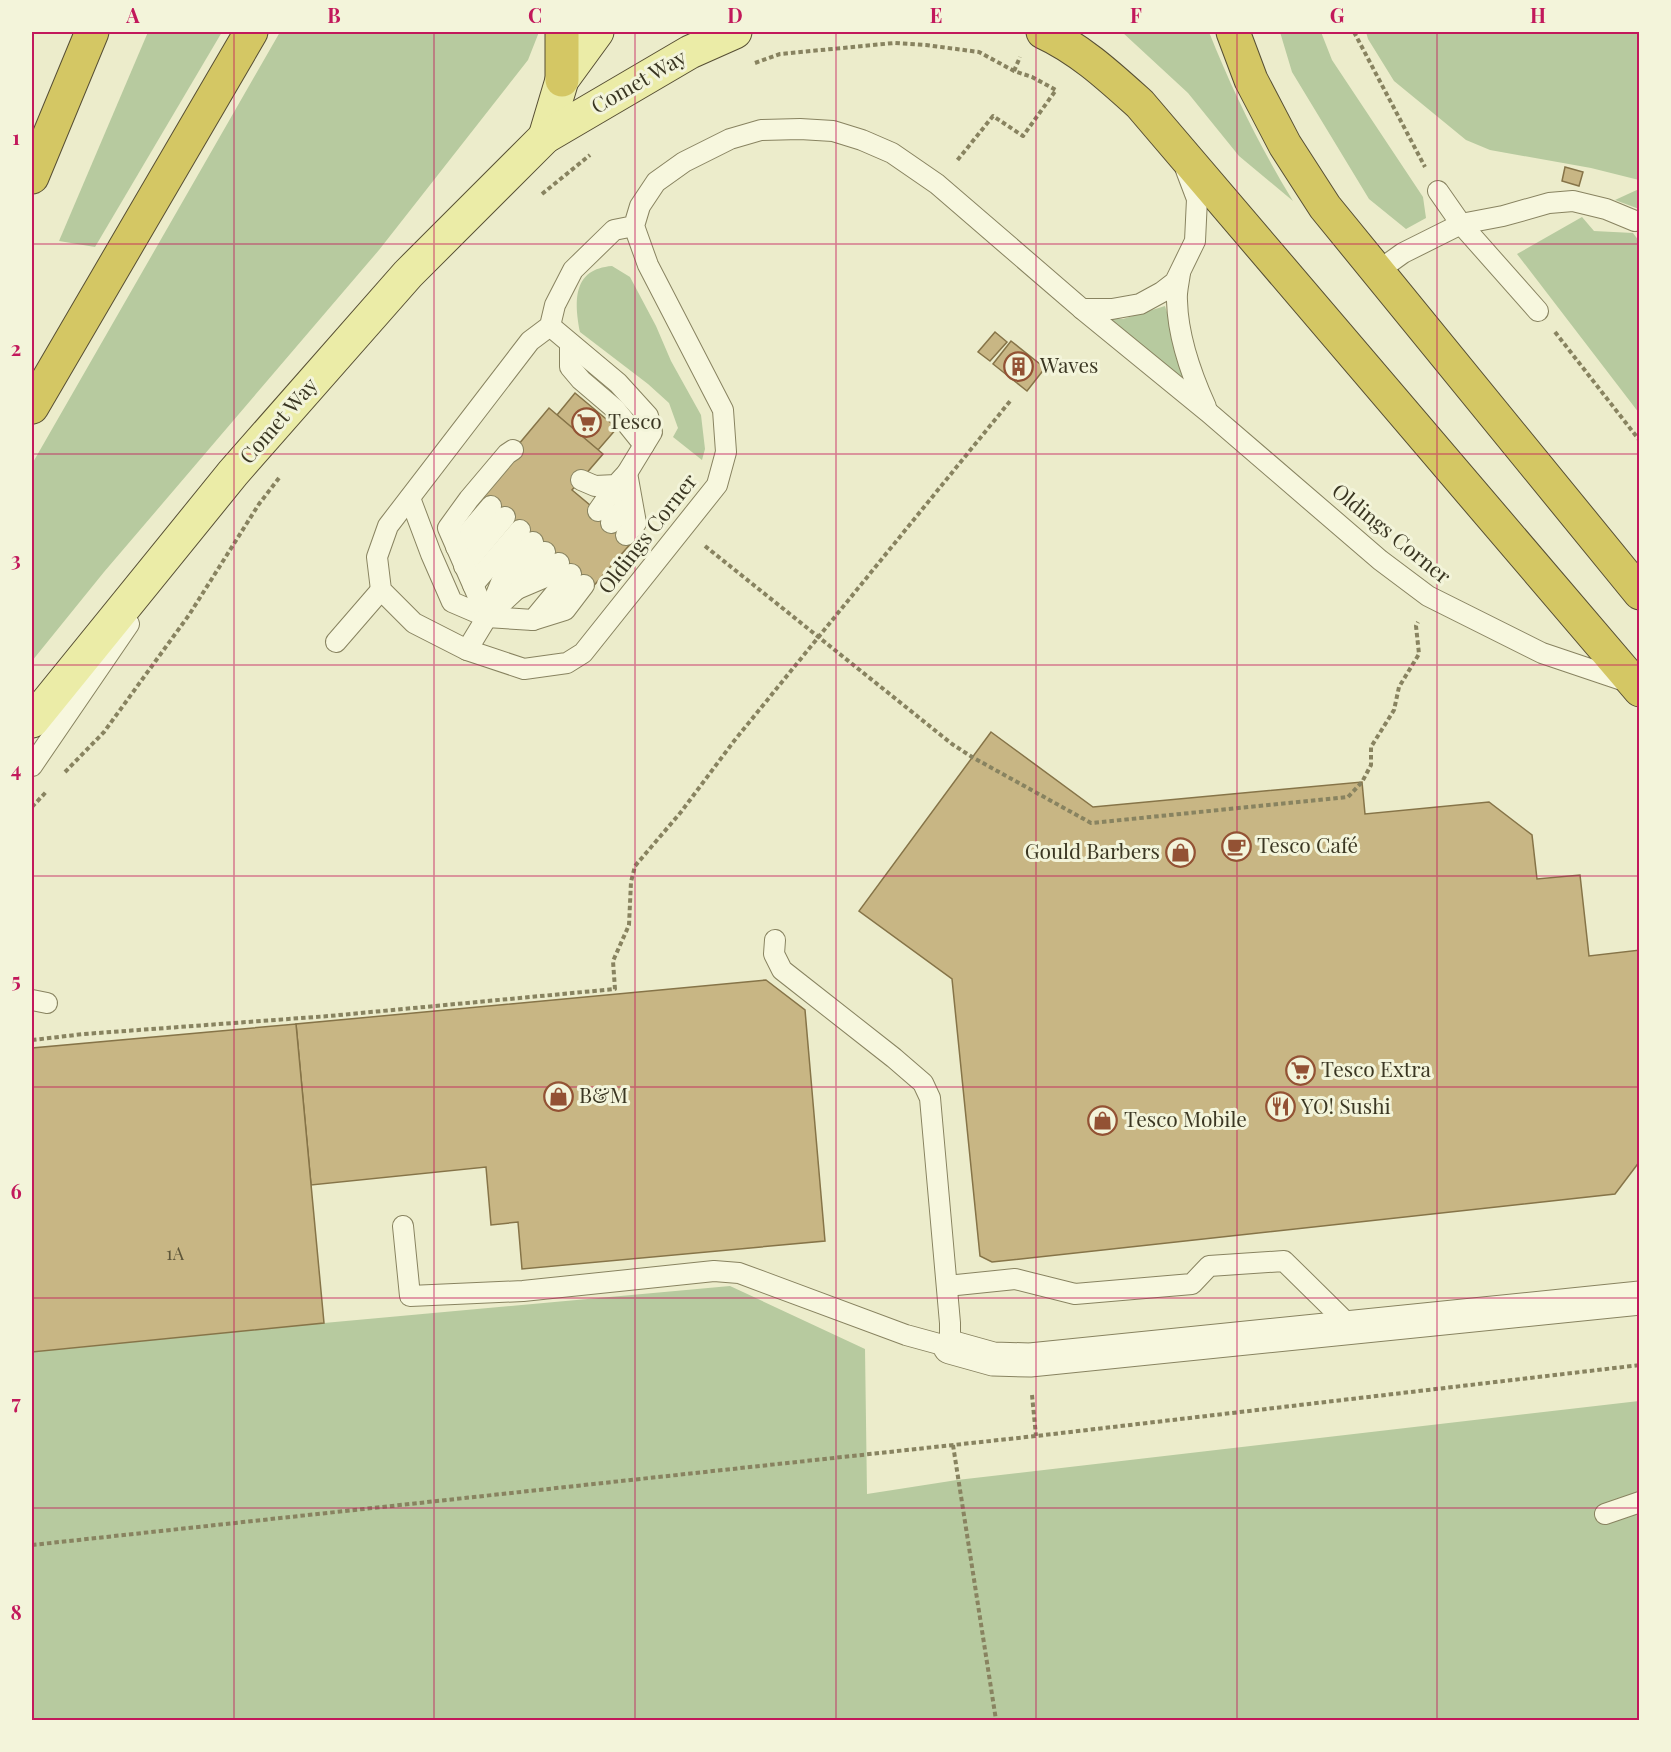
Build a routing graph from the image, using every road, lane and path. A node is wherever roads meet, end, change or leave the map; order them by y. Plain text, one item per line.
1 (92, 32) edge
2 (251, 32) edge
3 (562, 32) edge
4 (597, 32) edge
5 (735, 32) edge
6 (1043, 32) edge
7 (1233, 32) edge
8 (1354, 32) edge
9 (749, 65) dead end
10 (562, 80) junction
11 (545, 137) junction
12 (595, 150) dead end
13 (1179, 151) junction
14 (32, 177) edge
15 (937, 184) junction
16 (1438, 191) joint
17 (541, 194) dead end
18 (1635, 221) dead end
19 (1461, 224) junction
20 (634, 225) junction
21 (1181, 270) junction
22 (1378, 271) junction
23 (1082, 309) junction
24 (1538, 310) joint
25 (550, 326) junction
26 (1011, 400) dead end
27 (32, 407) edge
28 (1208, 412) junction
29 (1640, 441) edge
30 (513, 450) dead end
31 (233, 473) junction
32 (281, 476) dead end
33 (622, 479) junction
34 (410, 498) junction
35 (683, 529) junction
36 (538, 546) junction
37 (456, 547) junction
38 (464, 566) junction
39 (473, 585) junction
40 (381, 590) junction
41 (1640, 593) edge
42 (1428, 596) junction
43 (487, 617) junction
44 (819, 636) junction
45 (336, 642) dead end
46 (467, 650) junction
47 (1637, 687) edge
48 (32, 721) edge
49 (32, 766) edge
50 (64, 774) dead end
51 (48, 790) dead end
52 (32, 807) edge
53 (775, 940) dead end
54 (32, 1040) edge
55 (403, 1226) dead end
56 (947, 1286) junction
57 (1640, 1298) edge
58 (1351, 1328) junction
59 (950, 1347) junction
60 (1640, 1365) edge
61 (1032, 1390) dead end
62 (1036, 1436) junction
63 (953, 1445) junction
64 (1640, 1502) edge
65 (1605, 1514) dead end
66 (32, 1544) edge
67 (996, 1720) edge

1 - 14 highway
2 - 27 highway
3 - 10 highway
4 - 10 main road, Comet Way
5 - 11 main road, Comet Way
6 - 13 highway
7 - 22 highway
8 - 16 path
9 - 15 path
10 - 11 main road, Comet Way
11 - 31 main road, Comet Way
12 - 17 path
13 - 21 lane, Oldings Corner
13 - 47 highway
15 - 20 lane, Oldings Corner
15 - 23 lane, Oldings Corner
16 - 19 lane
18 - 19 lane
19 - 22 lane
19 - 24 lane
20 - 25 lane
20 - 35 lane, Oldings Corner
21 - 23 lane, Oldings Corner
21 - 28 lane, Oldings Corner
22 - 41 highway
23 - 28 lane, Oldings Corner
24 - 29 path
25 - 33 lane
25 - 34 lane
26 - 44 path
28 - 42 lane, Oldings Corner
30 - 37 lane
31 - 48 main road, Comet Way
31 - 49 lane
32 - 50 path
33 - 33 lane
34 - 40 lane
34 - 43 lane
35 - 44 path
35 - 46 lane, Oldings Corner
36 - 37 lane
36 - 38 lane
36 - 39 lane
36 - 43 lane
36 - 43 lane
36 - 43 lane
37 - 38 lane
38 - 39 lane
39 - 43 lane
40 - 45 lane
40 - 46 lane, Oldings Corner
42 - 44 path
42 - 47 lane, Oldings Corner
43 - 46 lane
44 - 54 path
51 - 52 path
53 - 56 lane
55 - 59 lane
56 - 58 lane
56 - 59 lane
57 - 58 street
58 - 59 street
60 - 62 path
61 - 62 path
62 - 63 path
63 - 66 path
63 - 67 path
64 - 65 lane

